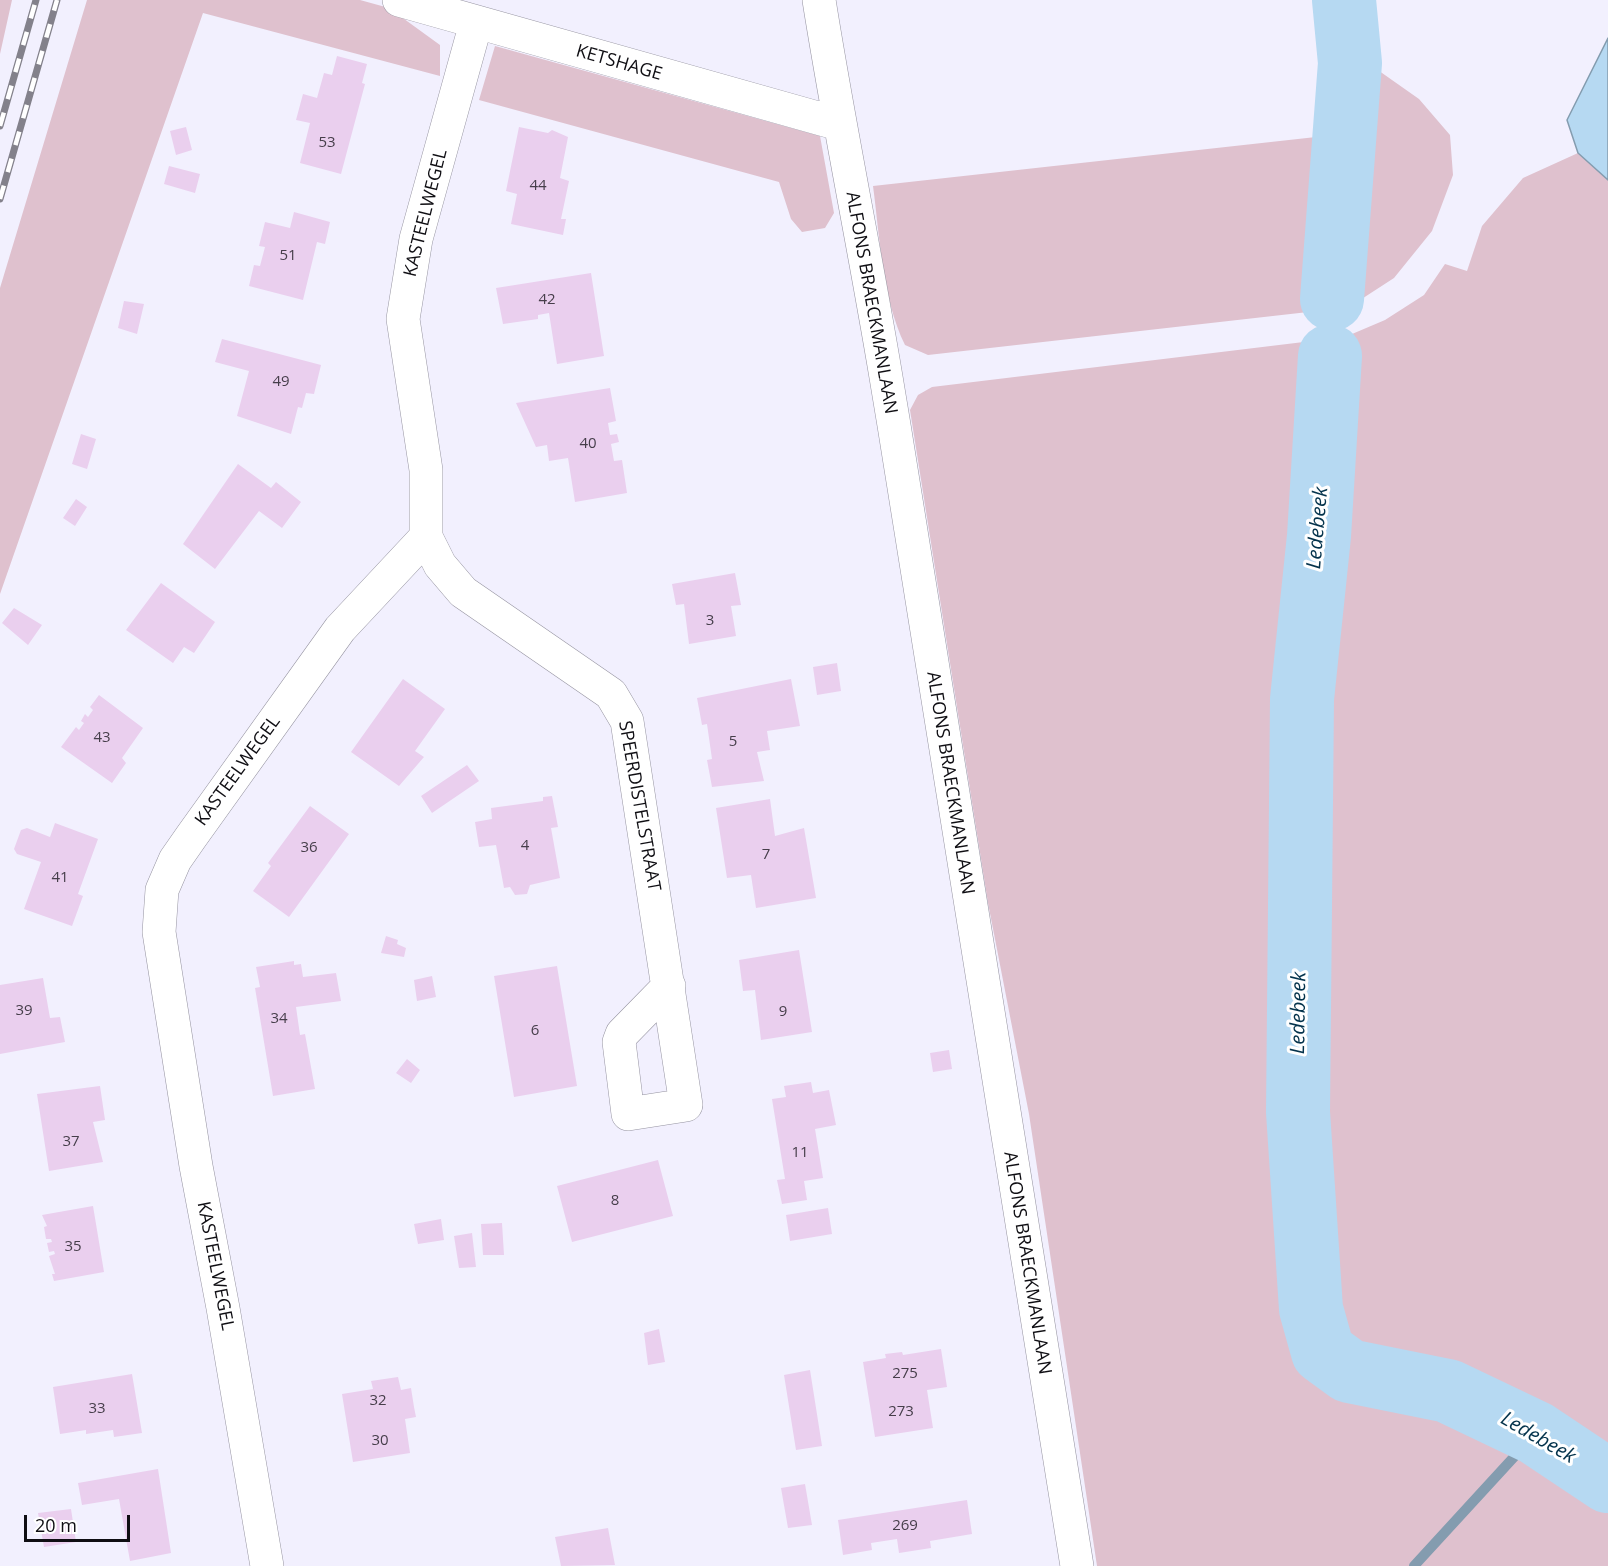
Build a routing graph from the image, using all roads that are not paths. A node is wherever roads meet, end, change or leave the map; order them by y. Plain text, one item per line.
1 (399, 0) edge
2 (819, 0) edge
3 (476, 23) junction
4 (839, 124) junction
5 (426, 537) junction
6 (669, 986) dead end
7 (267, 1566) edge
8 (1077, 1566) edge

1 - 3 street, KETSHAGE
2 - 4 street, ALFONS BRAECKMANLAAN
3 - 4 street, KETSHAGE
3 - 5 street, KASTEELWEGEL
4 - 8 street, ALFONS BRAECKMANLAAN
5 - 6 street, SPEERDISTELSTRAAT
5 - 7 street, KASTEELWEGEL

